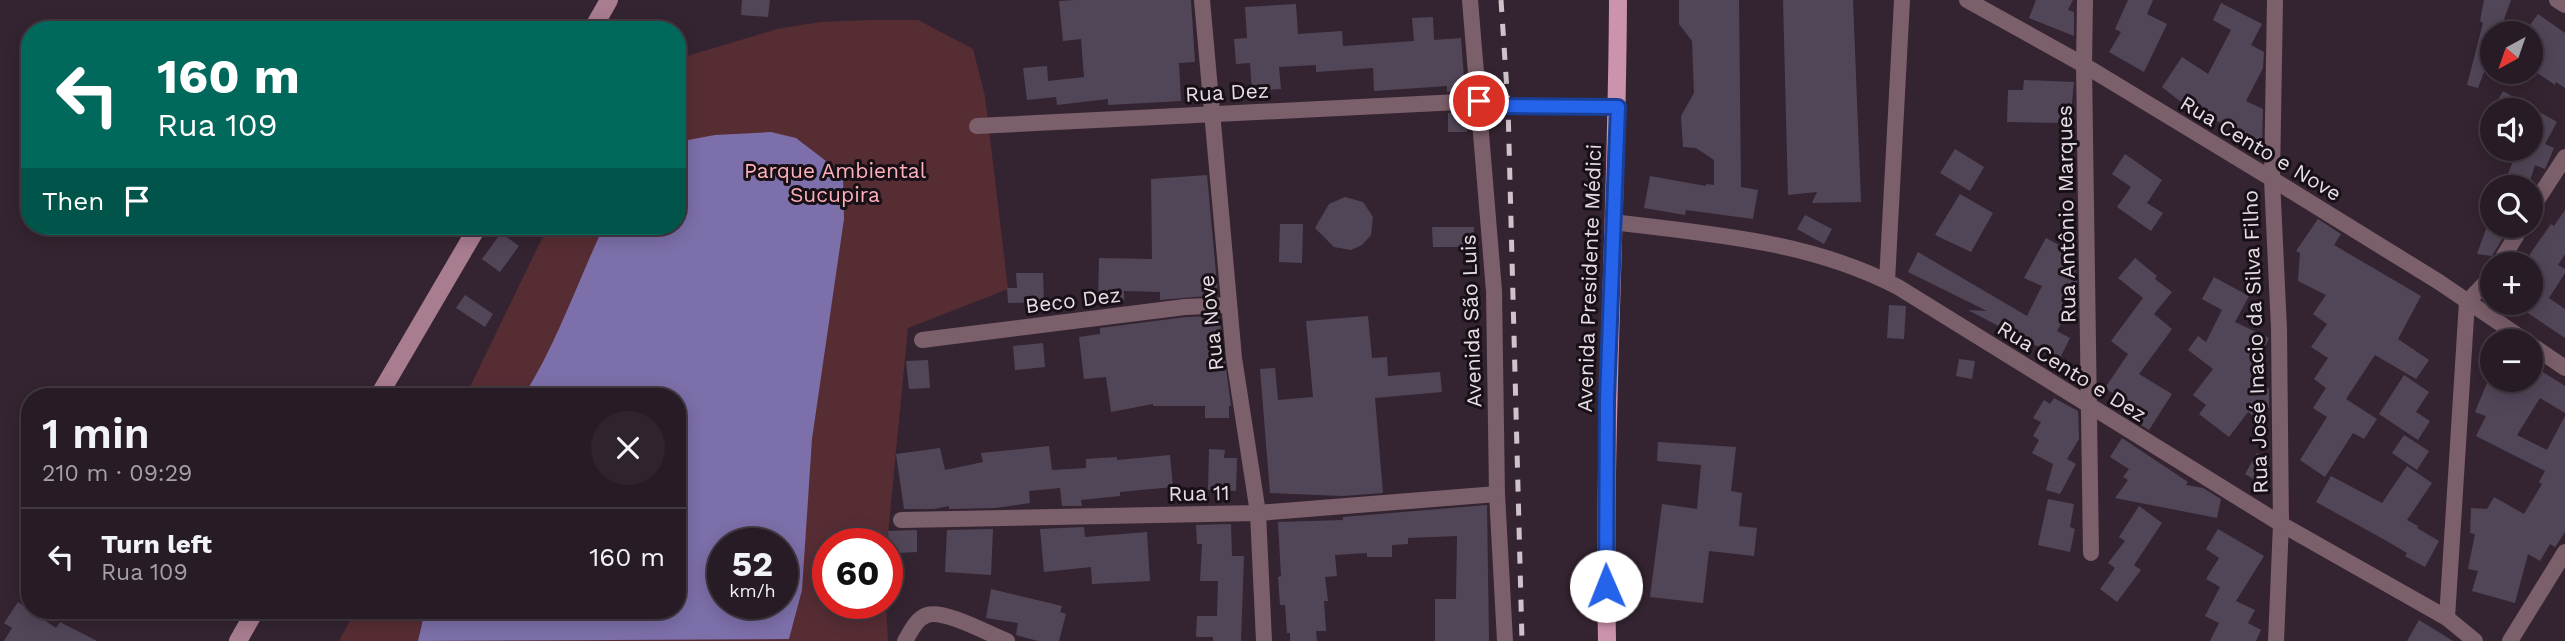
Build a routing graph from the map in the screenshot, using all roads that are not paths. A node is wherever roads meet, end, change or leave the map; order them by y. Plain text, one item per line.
1 (609, 0) edge
2 (1202, 0) edge
3 (1470, 0) edge
4 (1618, 0) edge
5 (1902, 0) edge
6 (1968, 0) edge
7 (2085, 0) edge
8 (2275, 0) edge
9 (2557, 0) edge
10 (2565, 5) edge
11 (597, 21) edge
12 (2084, 65) junction
13 (1479, 101) junction
14 (1618, 107) junction
15 (1212, 114) junction
16 (977, 126) dead end
17 (2565, 157) edge
18 (2272, 179) junction
19 (2543, 191) edge
20 (1614, 222) junction
21 (473, 235) edge
22 (1887, 281) junction
23 (2480, 288) edge
24 (2467, 302) junction
25 (1229, 305) junction
26 (2508, 329) edge
27 (922, 340) dead end
28 (2543, 353) edge
29 (2565, 368) edge
30 (383, 388) edge
31 (2090, 407) junction
32 (1497, 494) junction
33 (1258, 513) junction
34 (901, 520) dead end
35 (2281, 524) junction
36 (2565, 552) edge
37 (2091, 553) dead end
38 (2447, 618) junction
39 (250, 619) edge
40 (238, 641) edge
41 (905, 641) edge
42 (1007, 641) edge
43 (1264, 641) edge
44 (1505, 641) edge
45 (1607, 641) edge
46 (2276, 641) edge
47 (2475, 641) edge
48 (2510, 641) edge

1 - 11 street
2 - 15 street, Rua Nove
3 - 13 street, Avenida São Luis
4 - 14 main road, Avenida Presidente Médici
5 - 22 street
6 - 12 street, Rua Cento e Nove
7 - 12 street, Rua Antônio Marques
8 - 18 street, Rua José Inacio da Silva Filho
9 - 10 street
12 - 18 street, Rua Cento e Nove
12 - 31 street, Rua Antônio Marques
13 - 14 street, Rua Dez
13 - 15 street, Rua Dez
13 - 32 street, Avenida São Luis
14 - 20 main road, Avenida Presidente Médici
15 - 16 street, Rua Dez
15 - 25 street, Rua Nove
17 - 19 street
18 - 24 street, Rua Cento e Nove
18 - 35 street, Rua José Inacio da Silva Filho
20 - 22 street, Rua Cento e Dez
20 - 45 main road, Avenida Presidente Médici
21 - 30 street
22 - 31 street, Rua Cento e Dez
23 - 24 street
24 - 26 street, Rua Cento e Nove
24 - 38 street
25 - 27 street, Beco Dez
25 - 33 street, Rua Nove
28 - 29 street
31 - 35 street, Rua Cento e Dez
31 - 37 street, Rua Antônio Marques
32 - 33 street, Rua 11
32 - 44 street, Avenida São Luis
33 - 34 street, Rua 11
33 - 43 street, Rua Nove
35 - 38 street, Rua Cento e Dez
35 - 46 street, Rua José Inacio da Silva Filho
36 - 48 street
38 - 47 street, Rua Cento e Dez
39 - 40 street
41 - 42 street

